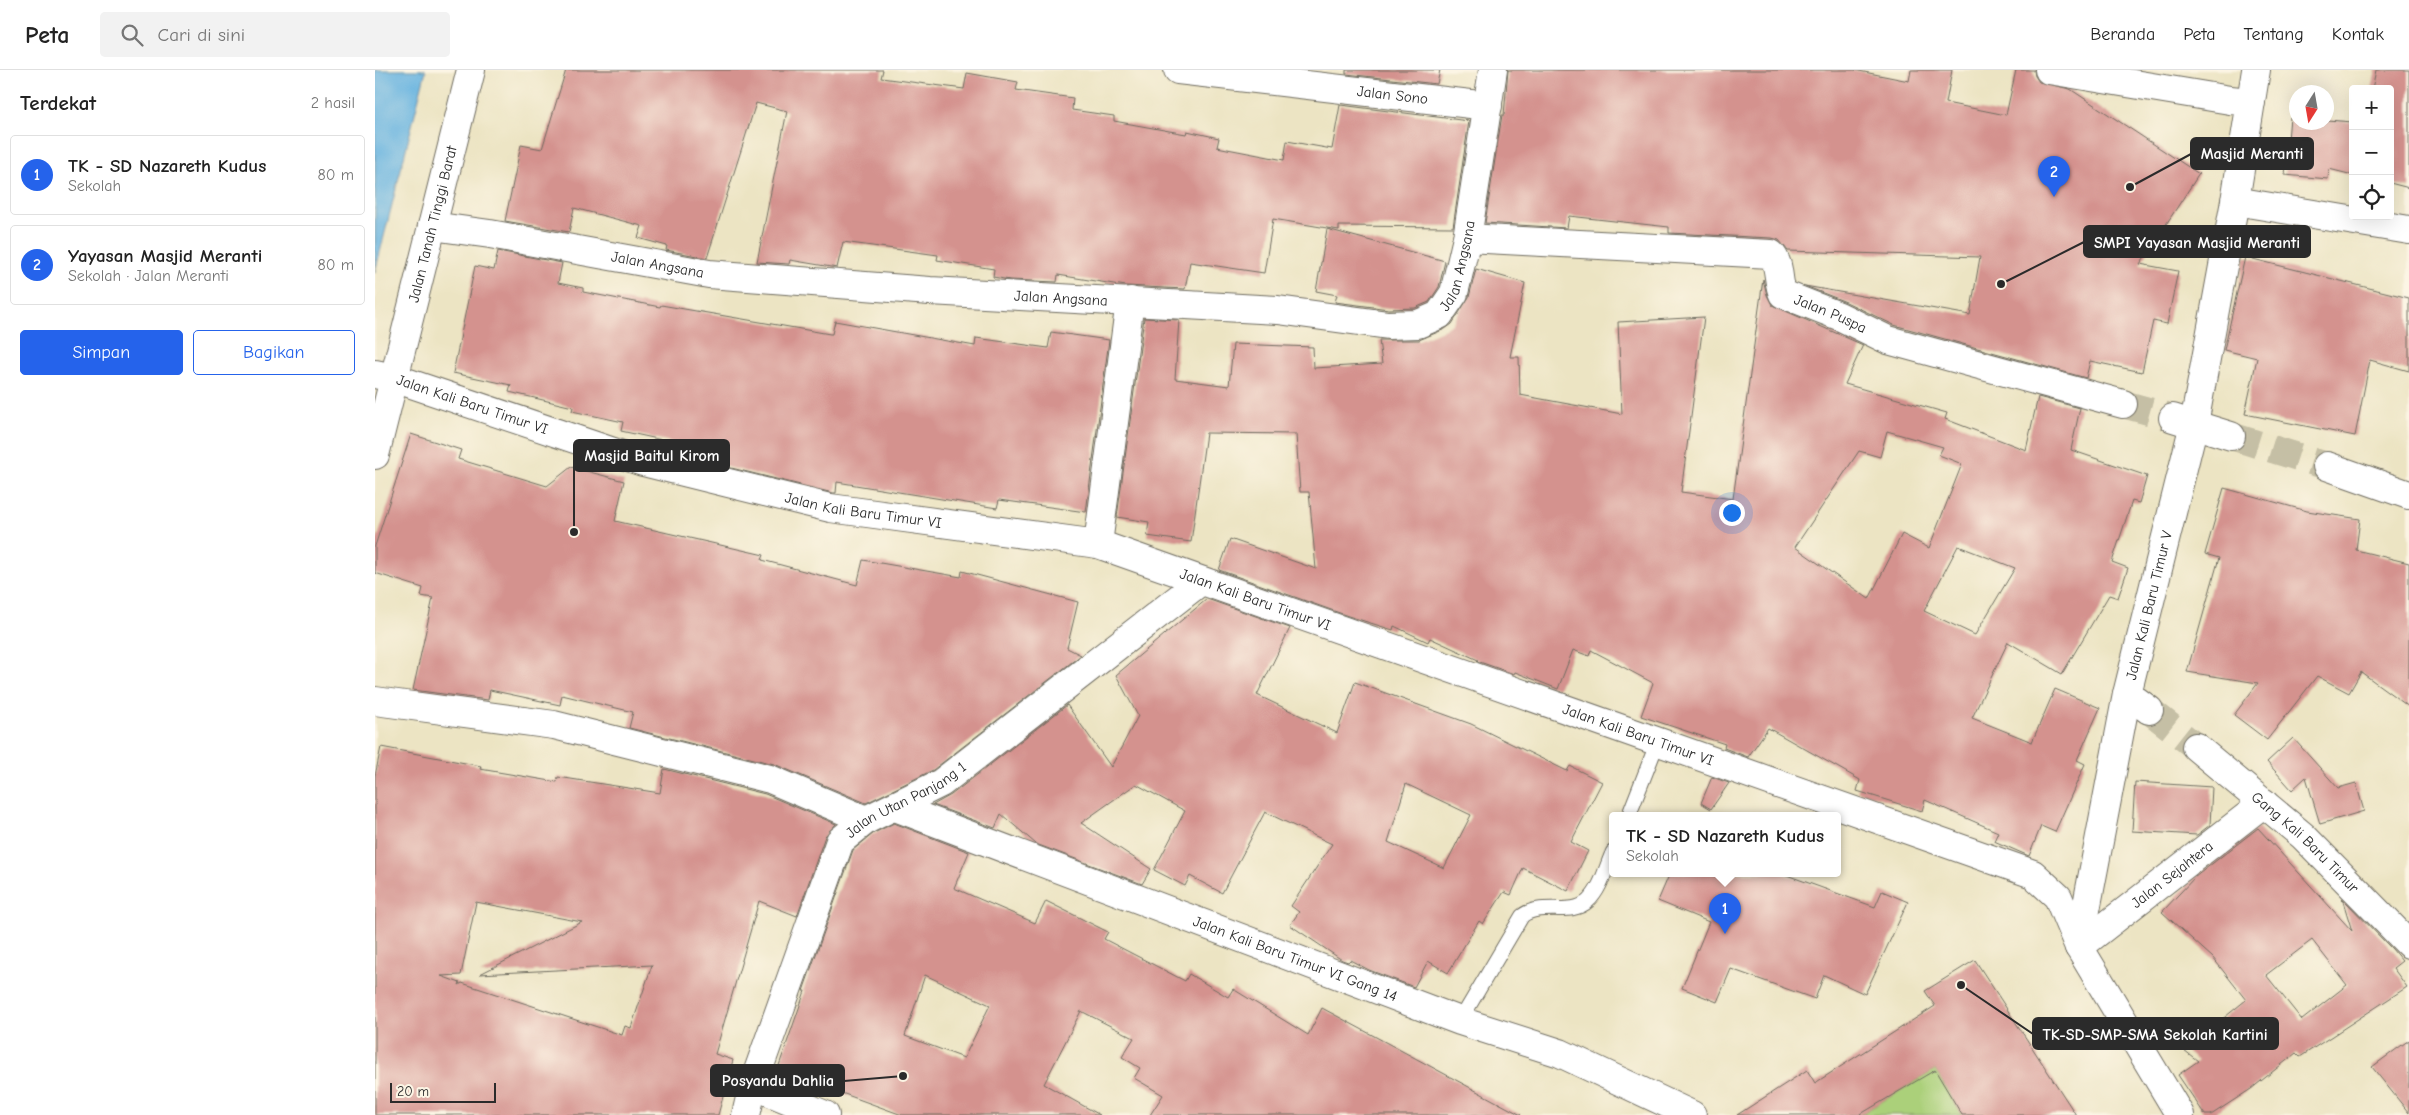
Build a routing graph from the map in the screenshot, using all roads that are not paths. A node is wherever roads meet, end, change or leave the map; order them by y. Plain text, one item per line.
1 (471, 70) edge
2 (1178, 70) edge
3 (1493, 70) edge
4 (2049, 70) edge
5 (2256, 70) edge
6 (2251, 102) junction
7 (1488, 106) junction
8 (2235, 201) junction
9 (432, 226) junction
10 (2409, 230) edge
11 (1467, 238) junction
12 (1129, 301) junction
13 (385, 376) edge
14 (2123, 404) tunnel mouth
15 (2183, 421) junction
16 (2231, 436) tunnel mouth
17 (375, 455) edge
18 (2327, 466) tunnel mouth
19 (2409, 495) edge
20 (1098, 544) junction
21 (1201, 581) junction
22 (2127, 694) junction
23 (375, 701) edge
24 (2149, 710) tunnel mouth
25 (1659, 742) junction
26 (2196, 748) tunnel mouth
27 (2263, 803) junction
28 (895, 808) junction
29 (1630, 812) edge
30 (866, 820) junction
31 (1609, 861) edge
32 (2409, 944) edge
33 (2079, 947) junction
34 (1460, 1021) junction
35 (753, 1085) junction
36 (746, 1115) edge
37 (825, 1115) edge
38 (1692, 1115) edge
39 (2180, 1115) edge

1 - 9 street, Jalan Tanah Tinggi Barat
2 - 7 street, Jalan Sono
3 - 7 street, Jalan Angsana
4 - 6 street
5 - 6 street, Jalan Kali Baru Timur V
6 - 8 street, Jalan Kali Baru Timur V
7 - 11 street, Jalan Angsana
8 - 10 street
8 - 15 street, Jalan Kali Baru Timur V
9 - 12 street, Jalan Angsana
9 - 13 street, Jalan Tanah Tinggi Barat
11 - 12 street, Jalan Angsana
11 - 14 street, Jalan Puspa
12 - 20 street
13 - 17 street, Jalan Tanah Tinggi Barat
13 - 20 street, Jalan Kali Baru Timur VI
15 - 16 street
15 - 22 street, Jalan Kali Baru Timur V
18 - 19 street
20 - 21 street, Jalan Kali Baru Timur VI
21 - 25 street, Jalan Kali Baru Timur VI
21 - 28 street, Jalan Utan Panjang 1
22 - 24 street
22 - 33 street, Jalan Kali Baru Timur V
23 - 30 street
25 - 29 lane
25 - 33 street, Jalan Kali Baru Timur VI
26 - 27 street, Gang Kali Baru Timur
27 - 32 street, Gang Kali Baru Timur
27 - 33 street, Jalan Sejahtera
28 - 30 street, Jalan Utan Panjang 1
28 - 34 street, Jalan Kali Baru Timur VI Gang 14
30 - 35 street, Jalan Utan Panjang 1
31 - 34 lane
33 - 39 street
34 - 38 street, Jalan Kali Baru Timur VI Gang 14
35 - 36 street, Jalan Utan Panjang 1
35 - 37 street

